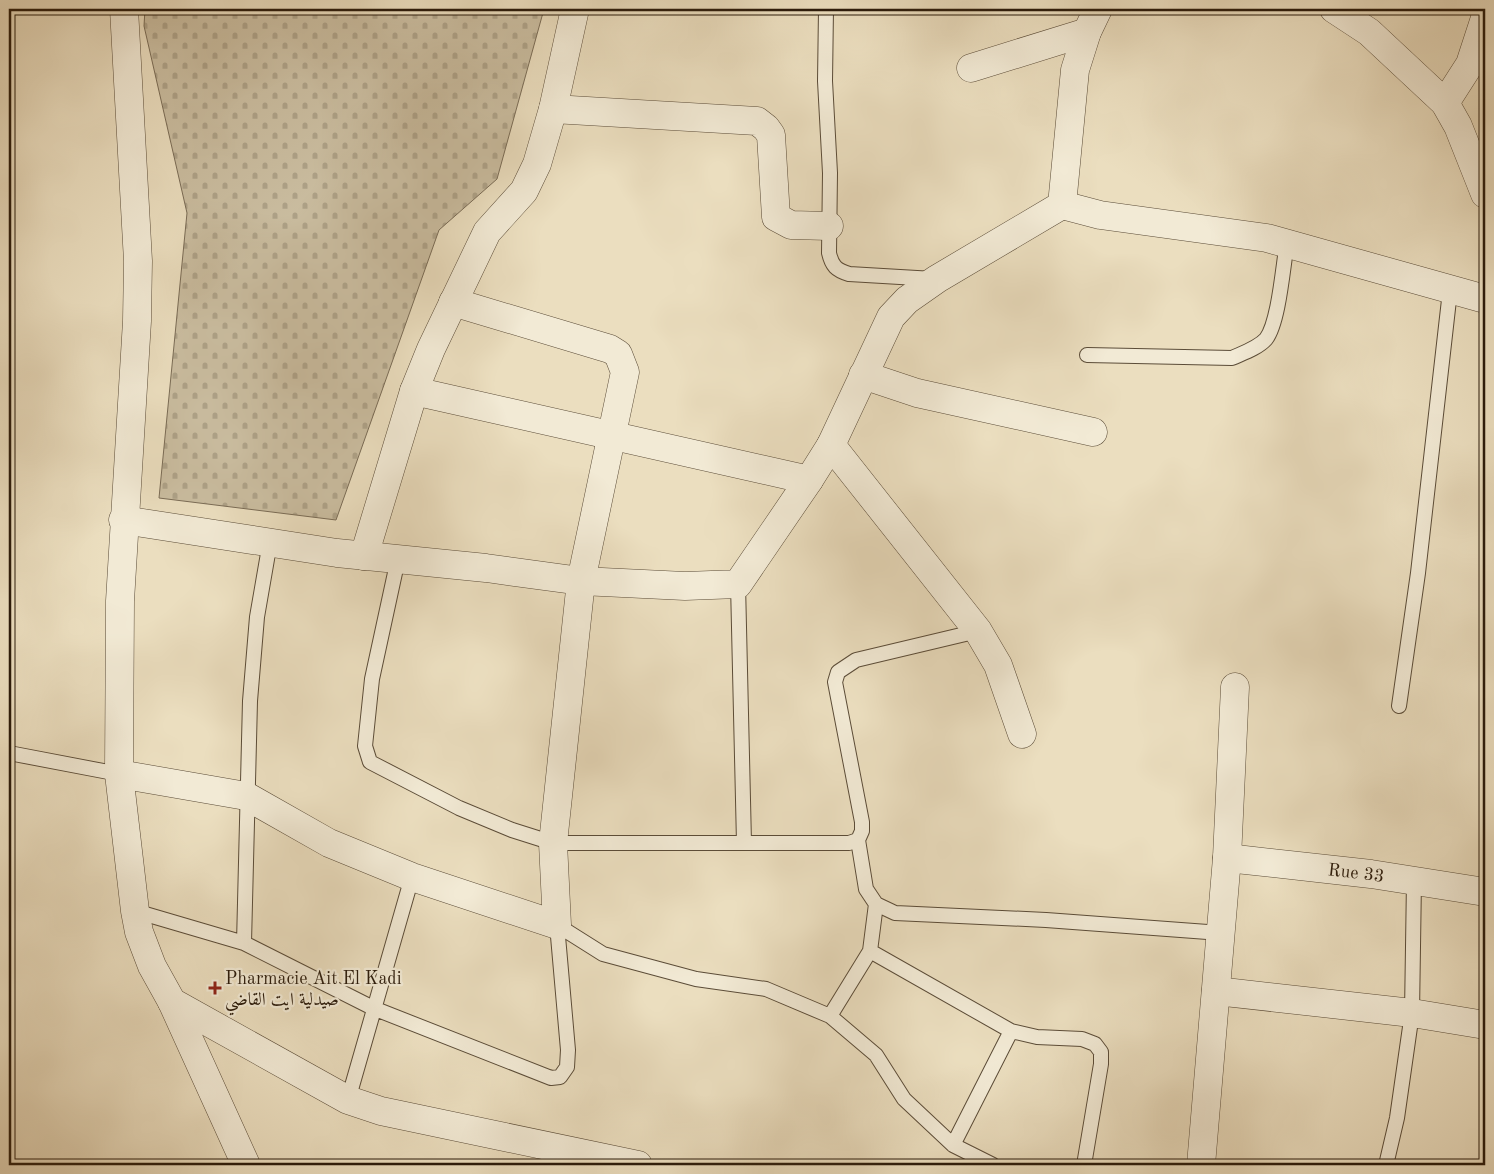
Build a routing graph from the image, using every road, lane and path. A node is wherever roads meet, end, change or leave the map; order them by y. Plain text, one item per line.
1 (124, 9) edge
2 (575, 9) edge
3 (826, 9) edge
4 (1334, 9) edge
5 (1485, 18) edge
6 (1092, 20) edge
7 (1478, 67) edge
8 (971, 68) dead end
9 (1445, 103) junction
10 (553, 109) junction
11 (1485, 194) edge
12 (1062, 205) junction
13 (829, 226) junction
14 (1287, 243) junction
15 (937, 279) junction
16 (1450, 291) junction
17 (1485, 300) edge
18 (453, 302) junction
19 (1087, 355) dead end
20 (864, 375) junction
21 (414, 391) junction
22 (1093, 432) dead end
23 (612, 437) junction
24 (831, 445) junction
25 (809, 480) junction
26 (123, 520) junction
27 (270, 542) junction
28 (364, 556) junction
29 (398, 559) junction
30 (581, 581) junction
31 (738, 584) junction
32 (978, 631) junction
33 (1235, 686) dead end
34 (1400, 706) dead end
35 (1022, 734) dead end
36 (9, 753) edge
37 (119, 774) junction
38 (246, 796) junction
39 (858, 840) junction
40 (553, 843) junction
41 (744, 843) junction
42 (1227, 858) junction
43 (412, 877) junction
44 (1414, 880) junction
45 (1485, 892) edge
46 (876, 904) junction
47 (135, 911) junction
48 (557, 925) junction
49 (1221, 933) junction
50 (244, 943) junction
51 (870, 951) junction
52 (1216, 991) junction
53 (172, 1002) junction
54 (373, 1008) junction
55 (1412, 1013) junction
56 (830, 1016) junction
57 (1485, 1025) edge
58 (1011, 1031) junction
59 (348, 1100) junction
60 (953, 1146) junction
61 (246, 1165) edge
62 (638, 1165) edge
63 (993, 1165) edge
64 (1084, 1165) edge
65 (1201, 1165) edge
66 (1386, 1165) edge

1 - 26 street
2 - 10 street
3 - 13 lane
4 - 9 street
5 - 7 street
6 - 8 street
6 - 12 street
7 - 9 street
9 - 11 street
10 - 13 street
10 - 18 street
12 - 14 street
12 - 15 street
13 - 15 lane
14 - 16 street
14 - 19 lane
15 - 20 street
16 - 17 street
16 - 34 lane
18 - 21 street
18 - 23 street
20 - 22 street
20 - 24 street
21 - 23 street
21 - 28 street
23 - 25 street
23 - 30 street
24 - 25 street
24 - 32 street
25 - 31 street
26 - 27 street
26 - 37 street
27 - 28 street
27 - 38 lane
28 - 29 street
29 - 30 street
29 - 40 lane
30 - 31 street
30 - 40 street
31 - 41 lane
32 - 35 street
32 - 39 lane
33 - 42 street
36 - 37 lane
37 - 38 street
37 - 47 street
38 - 43 street
38 - 50 lane
39 - 41 lane
39 - 46 lane
40 - 41 lane
40 - 48 street
42 - 44 street, Rue 33
42 - 49 street
43 - 48 street
43 - 54 lane
44 - 45 street, Rue 33
44 - 55 lane
46 - 49 lane
46 - 51 lane
47 - 50 lane
47 - 53 street
48 - 54 lane
48 - 56 lane
49 - 52 street
50 - 54 lane
51 - 56 lane
51 - 58 lane
52 - 55 street
52 - 65 street
53 - 59 street
53 - 61 street
54 - 59 lane
55 - 57 street
55 - 66 lane
56 - 60 lane
58 - 60 lane
58 - 64 lane
59 - 62 street
60 - 63 lane

